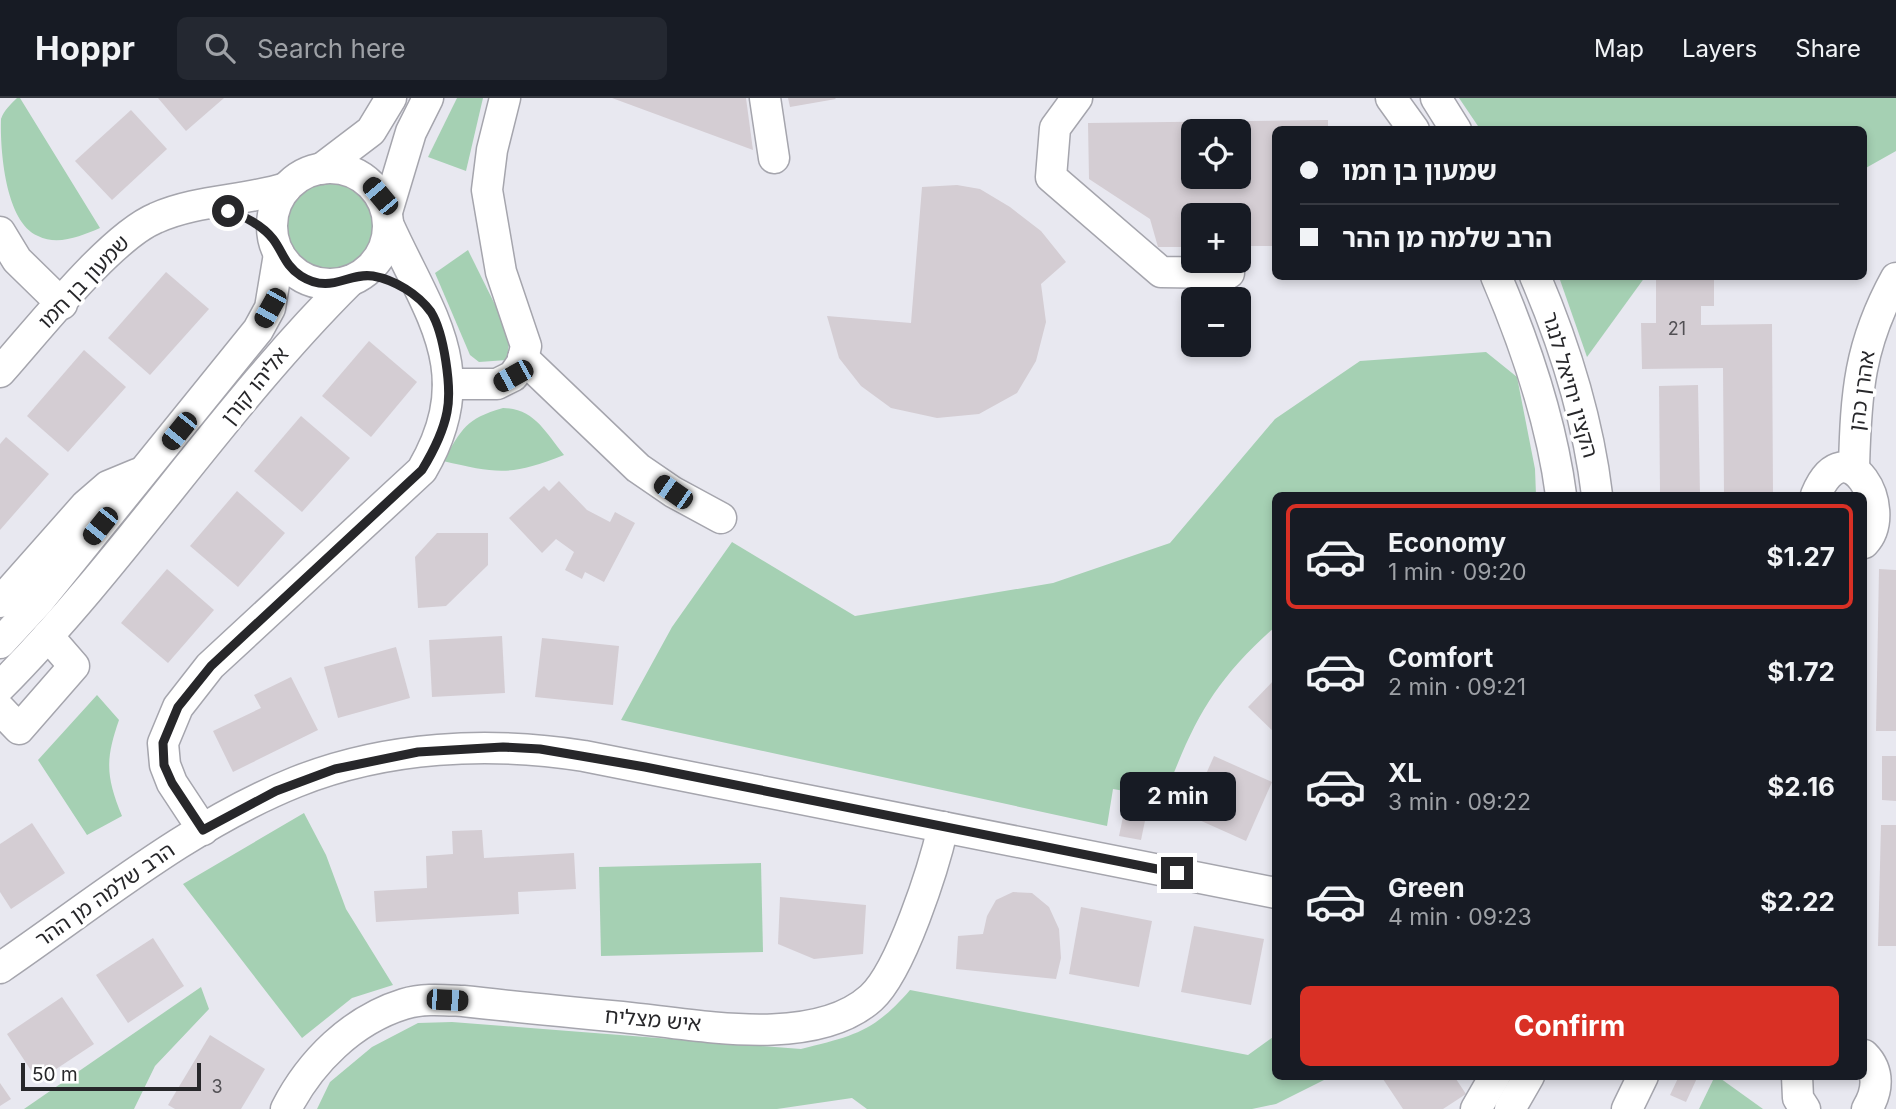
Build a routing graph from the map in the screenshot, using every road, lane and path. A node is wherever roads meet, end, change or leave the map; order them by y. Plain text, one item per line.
1 (391, 98) edge
2 (428, 98) edge
3 (505, 98) edge
4 (765, 98) edge
5 (1077, 98) edge
6 (1391, 98) edge
7 (1436, 98) edge
8 (1411, 126) edge
9 (1454, 126) edge
10 (774, 158) dead end
11 (321, 169) junction
12 (286, 188) junction
13 (181, 210) junction
14 (388, 219) junction
15 (0, 232) edge
16 (276, 247) junction
17 (1181, 272) edge
18 (1896, 278) edge
19 (355, 279) junction
20 (1498, 280) edge
21 (1537, 280) edge
22 (62, 304) junction
23 (431, 313) junction
24 (523, 358) junction
25 (0, 372) edge
26 (448, 384) junction
27 (1854, 467) junction
28 (147, 470) junction
29 (1560, 492) edge
30 (1597, 492) edge
31 (1818, 492) edge
32 (1894, 510) edge
33 (721, 518) dead end
34 (1867, 541) edge
35 (0, 602) edge
36 (48, 636) junction
37 (0, 643) edge
38 (0, 687) edge
39 (0, 709) edge
40 (943, 827) junction
41 (203, 830) junction
42 (1272, 892) edge
43 (0, 968) edge
44 (1867, 1060) edge
45 (1493, 1080) edge
46 (1527, 1080) edge
47 (1641, 1080) edge
48 (1797, 1080) edge
49 (286, 1109) edge
50 (1476, 1109) edge
51 (1510, 1109) edge
52 (1627, 1109) edge
53 (1805, 1109) edge
54 (1867, 1109) edge

1 - 11 street
2 - 14 street
3 - 24 street
4 - 10 street
5 - 17 street
6 - 8 street
7 - 9 street
11 - 12 street
11 - 14 street
12 - 13 street, שמעון בן חמו
12 - 16 street
13 - 16 street, שמעון בן חמו
13 - 22 street, שמעון בן חמו
14 - 19 street
14 - 23 street
15 - 22 street
16 - 19 street
16 - 28 street, אליהו קורן
18 - 27 street, אהרן כהן
19 - 23 street
19 - 36 street, אליהו קורן
20 - 29 street, הקצין יחיאל לנגר
21 - 30 street, הקצין יחיאל לנגר
22 - 25 street, שמעון בן חמו
23 - 26 street
24 - 26 street
24 - 33 street
26 - 41 street
27 - 31 street
27 - 32 street
28 - 35 street
28 - 37 street, אליהו קורן
32 - 34 street
36 - 38 street, אליהו קורן
36 - 39 street
40 - 41 street, הרב שלמה מן ההר
40 - 42 street, הרב שלמה מן ההר
40 - 49 street, איש מצליח
41 - 43 street, הרב שלמה מן ההר
44 - 54 street
45 - 50 street
46 - 51 street
47 - 52 street
48 - 53 street

